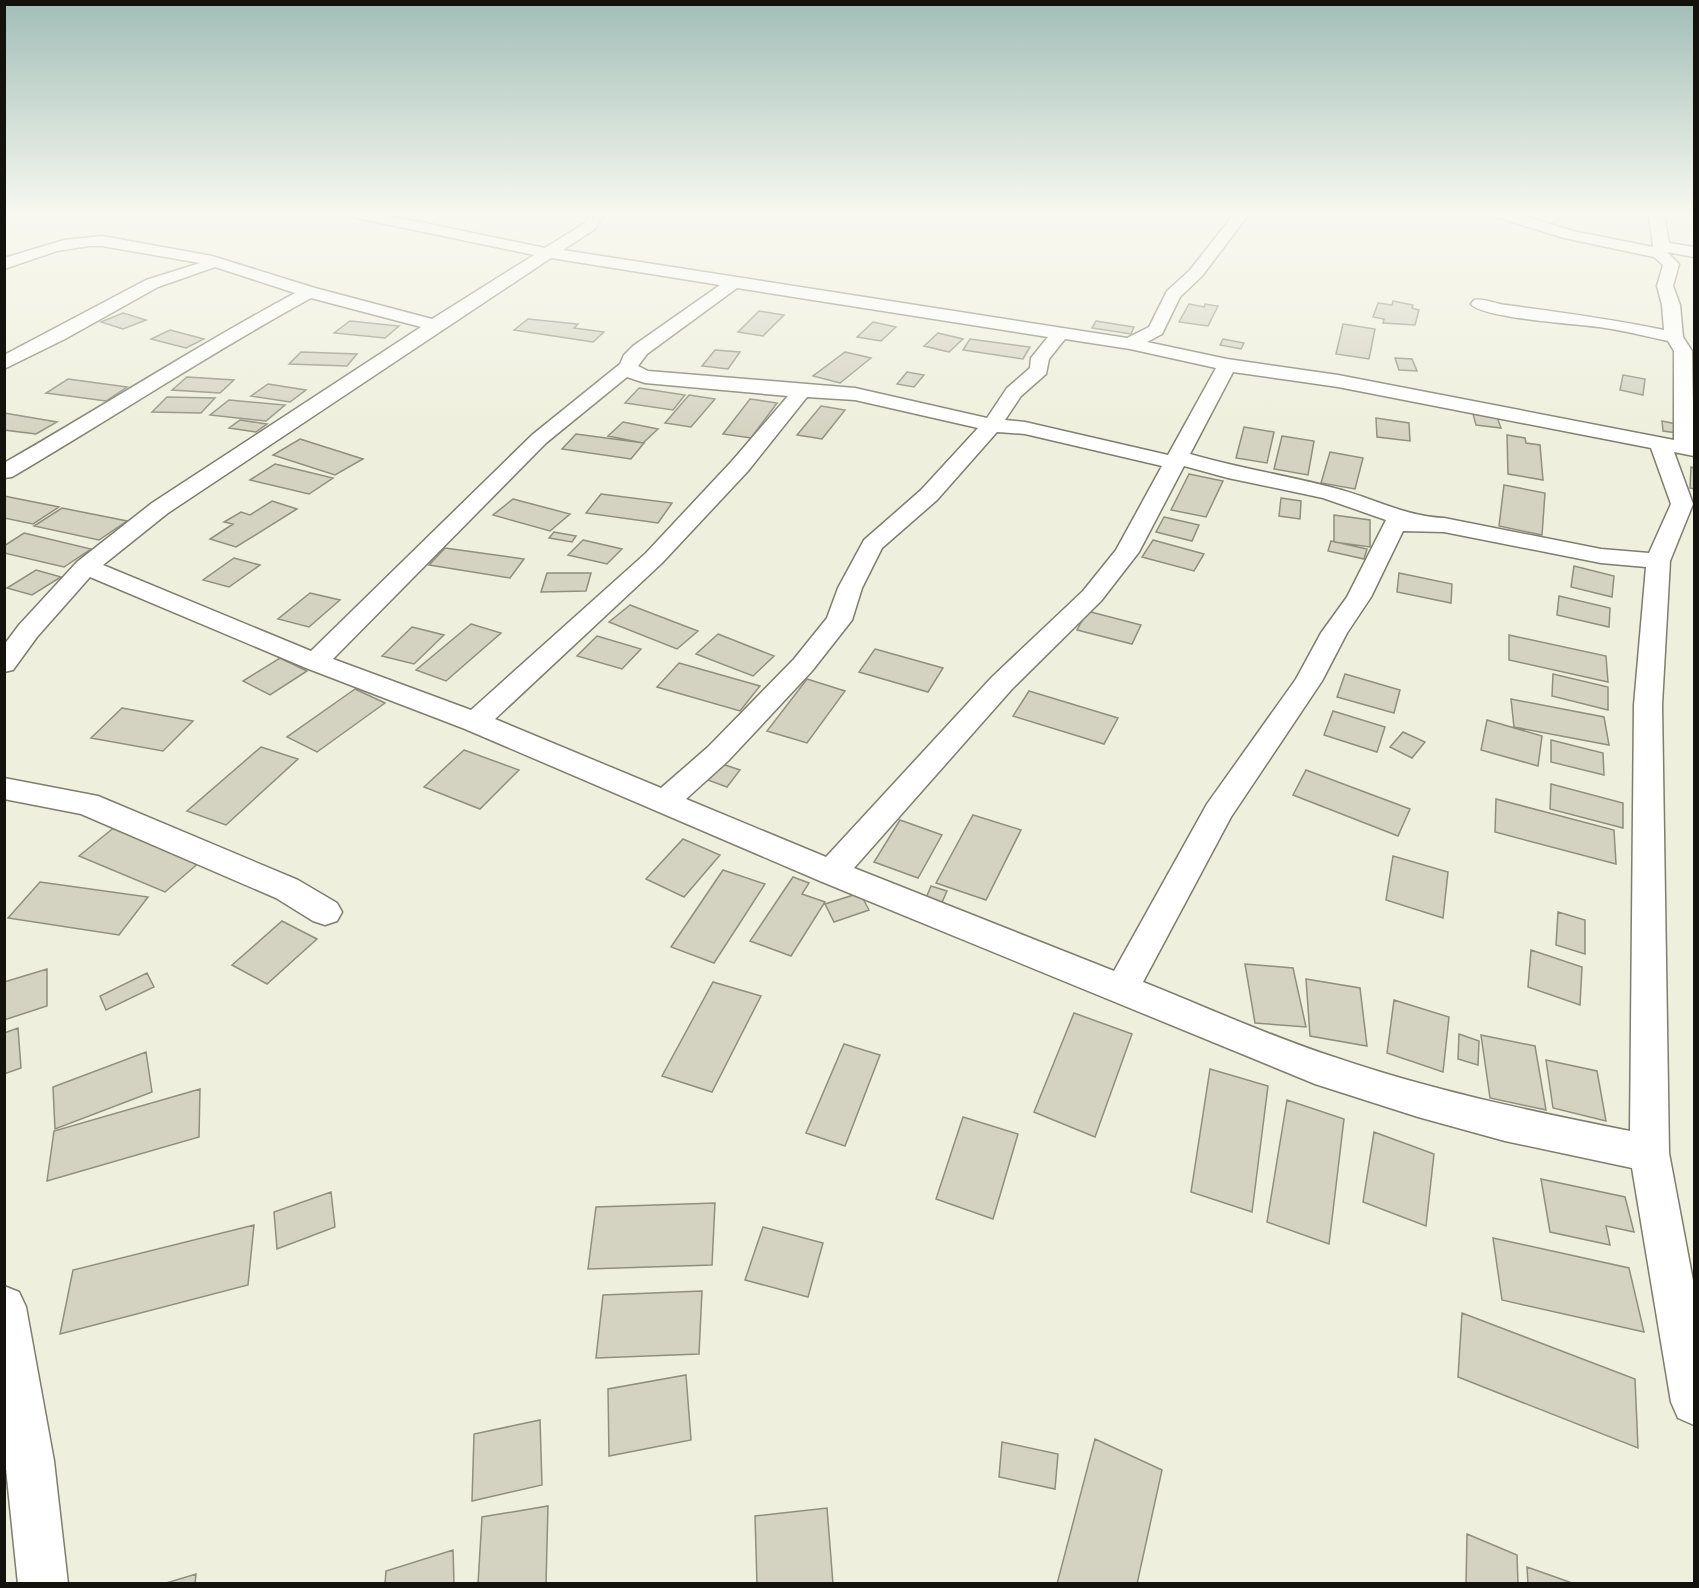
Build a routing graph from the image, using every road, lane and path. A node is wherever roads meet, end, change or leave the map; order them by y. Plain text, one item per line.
1 (139, 288) edge
2 (296, 288) edge
3 (493, 288) edge
4 (726, 288) edge
5 (766, 288) edge
6 (1180, 288) edge
7 (1666, 288) edge
8 (309, 292) junction
9 (1480, 304) dead end
10 (435, 325) junction
11 (1061, 333) junction
12 (1130, 344) junction
13 (1684, 347) edge
14 (4, 363) edge
15 (1227, 365) junction
16 (628, 367) junction
17 (802, 391) junction
18 (992, 425) junction
19 (1680, 448) edge
20 (1176, 460) junction
21 (4, 472) edge
22 (1414, 522) junction
23 (1658, 561) junction
24 (86, 567) junction
25 (315, 662) junction
26 (4, 664) edge
27 (475, 722) junction
28 (4, 788) edge
29 (664, 802) junction
30 (831, 872) junction
31 (326, 912) dead end
32 (1121, 990) junction
33 (1649, 1153) junction
34 (4, 1307) edge
35 (1695, 1402) edge
36 (43, 1584) edge

1 - 14 street
2 - 8 street
3 - 10 street
4 - 16 street
5 - 11 street
6 - 12 street
7 - 13 street
8 - 10 street
8 - 21 street
9 - 13 street
10 - 24 street
11 - 12 street
11 - 18 street
12 - 15 street
13 - 19 street
15 - 19 street
15 - 20 street
16 - 17 street
16 - 25 street
17 - 18 street
17 - 27 street
18 - 20 street
18 - 29 street
19 - 23 street
20 - 22 street
20 - 30 street
22 - 23 street
22 - 32 street
23 - 33 street
24 - 25 street
24 - 26 street
25 - 27 street
27 - 29 street
28 - 31 street
29 - 30 street
30 - 32 street
32 - 33 street
33 - 35 street
34 - 36 street

